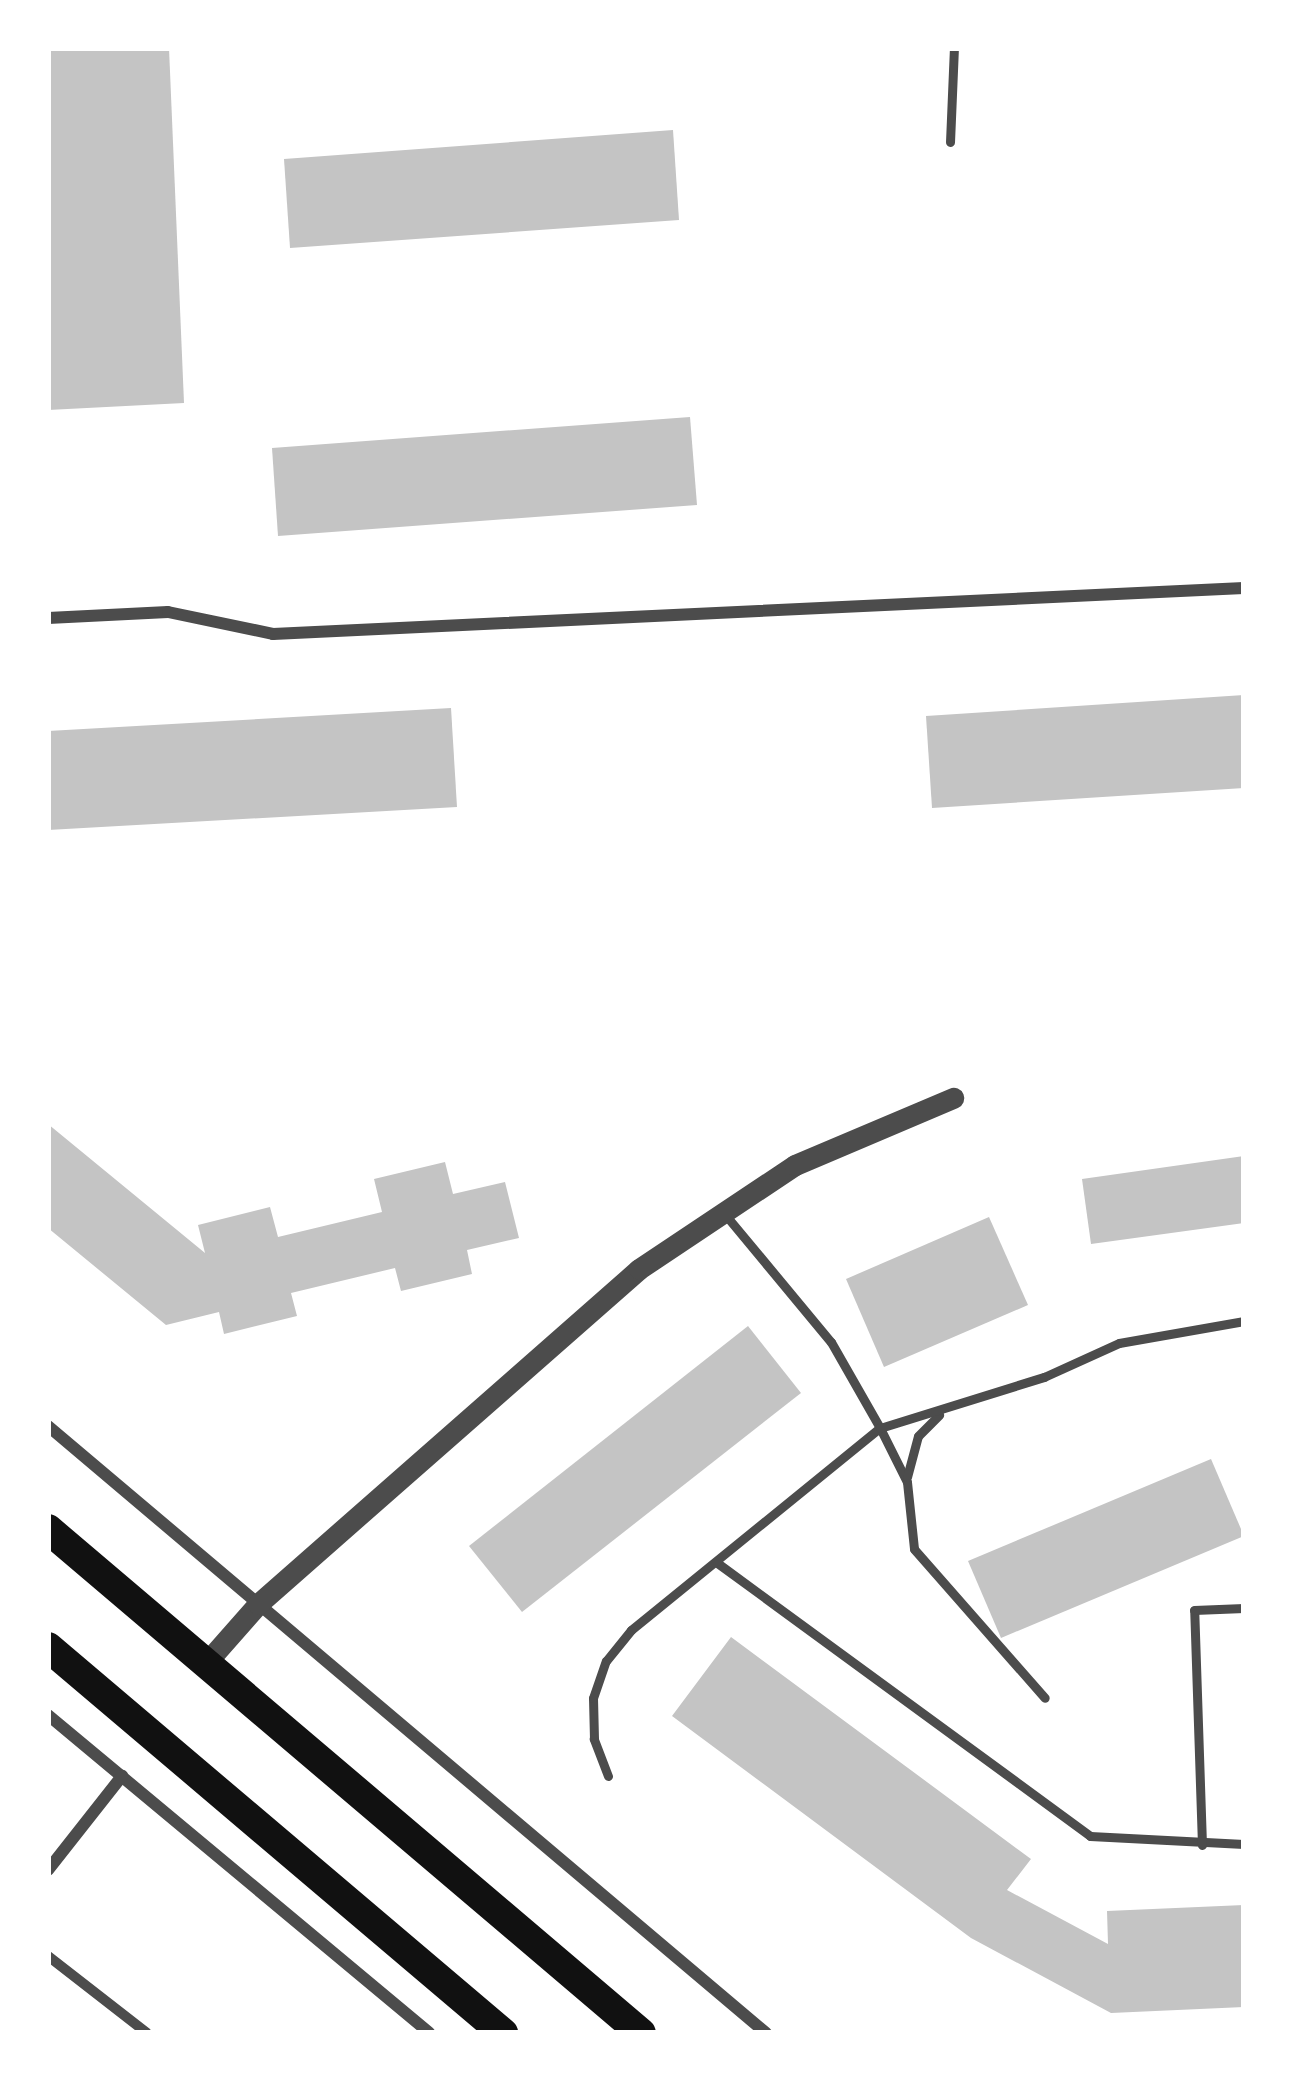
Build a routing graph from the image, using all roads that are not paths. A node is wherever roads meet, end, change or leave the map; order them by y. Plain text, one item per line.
1 (954, 48) edge
2 (950, 142) dead end
3 (1244, 588) edge
4 (48, 618) edge
5 (953, 1098) dead end
6 (724, 1212) junction
7 (1244, 1322) edge
8 (956, 1406) junction
9 (48, 1426) edge
10 (880, 1428) junction
11 (907, 1482) junction
12 (48, 1529) edge
13 (716, 1562) junction
14 (258, 1604) junction
15 (1244, 1609) edge
16 (48, 1648) edge
17 (206, 1663) junction
18 (1045, 1698) dead end
19 (48, 1714) edge
20 (122, 1776) junction
21 (608, 1776) dead end
22 (1244, 1844) edge
23 (1202, 1846) junction
24 (48, 1870) edge
25 (48, 1956) edge
26 (147, 2033) edge
27 (429, 2033) edge
28 (503, 2033) edge
29 (641, 2033) edge
30 (766, 2033) edge

1 - 2 lane
3 - 4 street
5 - 6 street
6 - 10 lane
6 - 14 street
7 - 8 lane
8 - 10 lane
8 - 11 lane
9 - 14 street
10 - 11 lane
10 - 13 lane
11 - 18 lane
12 - 17 main road
13 - 21 lane
13 - 23 lane
14 - 17 street
14 - 30 street
15 - 23 lane
16 - 28 main road
17 - 29 main road
19 - 20 street
20 - 24 street
20 - 27 street
22 - 23 lane
25 - 26 street

